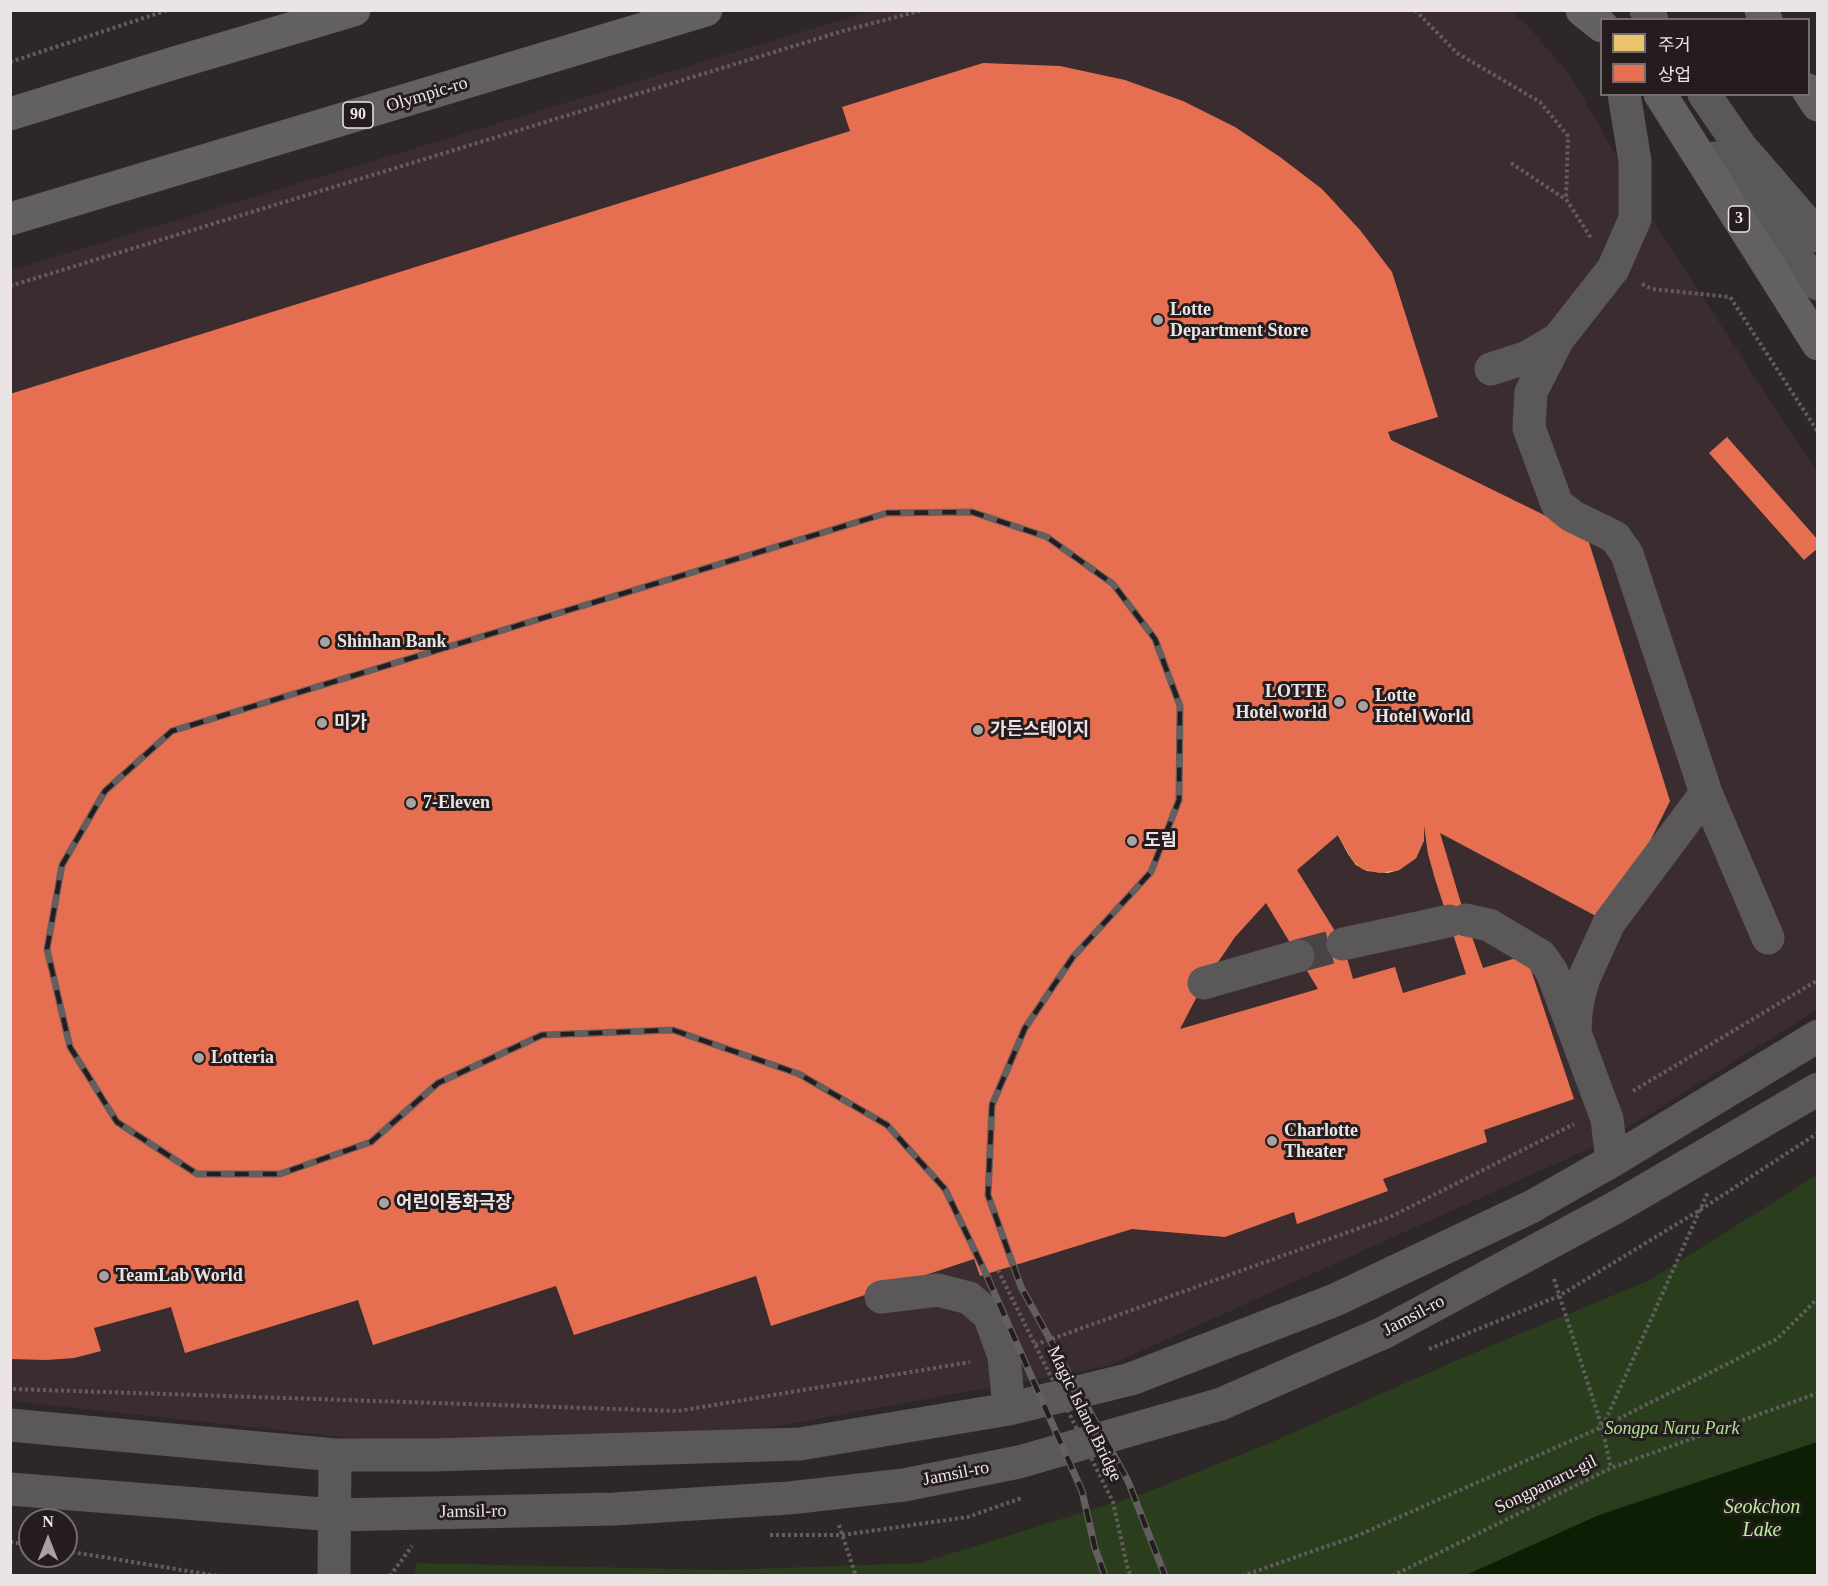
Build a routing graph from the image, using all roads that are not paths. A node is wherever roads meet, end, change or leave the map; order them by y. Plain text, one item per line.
1 (354, 10) edge
2 (705, 10) edge
3 (1582, 10) edge
4 (1600, 24) edge
5 (1810, 92) edge
6 (1623, 96) edge
7 (1661, 96) edge
8 (1662, 96) edge
9 (1705, 96) edge
10 (1818, 105) edge
11 (10, 114) edge
12 (10, 219) edge
13 (1818, 236) edge
14 (1818, 284) edge
15 (1558, 339) junction
16 (1818, 344) edge
17 (1491, 369) dead end
18 (1706, 794) junction
19 (1768, 938) dead end
20 (1343, 944) tunnel mouth
21 (1298, 956) tunnel mouth
22 (1204, 983) dead end
23 (1575, 1033) junction
24 (1818, 1036) edge
25 (1818, 1089) edge
26 (1612, 1161) junction
27 (881, 1297) dead end
28 (1009, 1409) junction
29 (10, 1425) edge
30 (335, 1455) junction
31 (10, 1489) edge
32 (335, 1515) junction
33 (334, 1575) edge

1 - 11 main road
2 - 12 main road, Olympic-ro / 90
3 - 4 main road
5 - 10 main road
6 - 15 street
7 - 16 main road, 3
8 - 14 street
9 - 13 street
15 - 17 street
15 - 18 street
18 - 19 street
18 - 23 street
20 - 23 street
21 - 22 street
23 - 26 street
24 - 26 street
25 - 32 street, Jamsil-ro
26 - 28 street
27 - 28 street
28 - 30 street
29 - 30 street
30 - 32 street
31 - 32 street, Jamsil-ro
32 - 33 street

